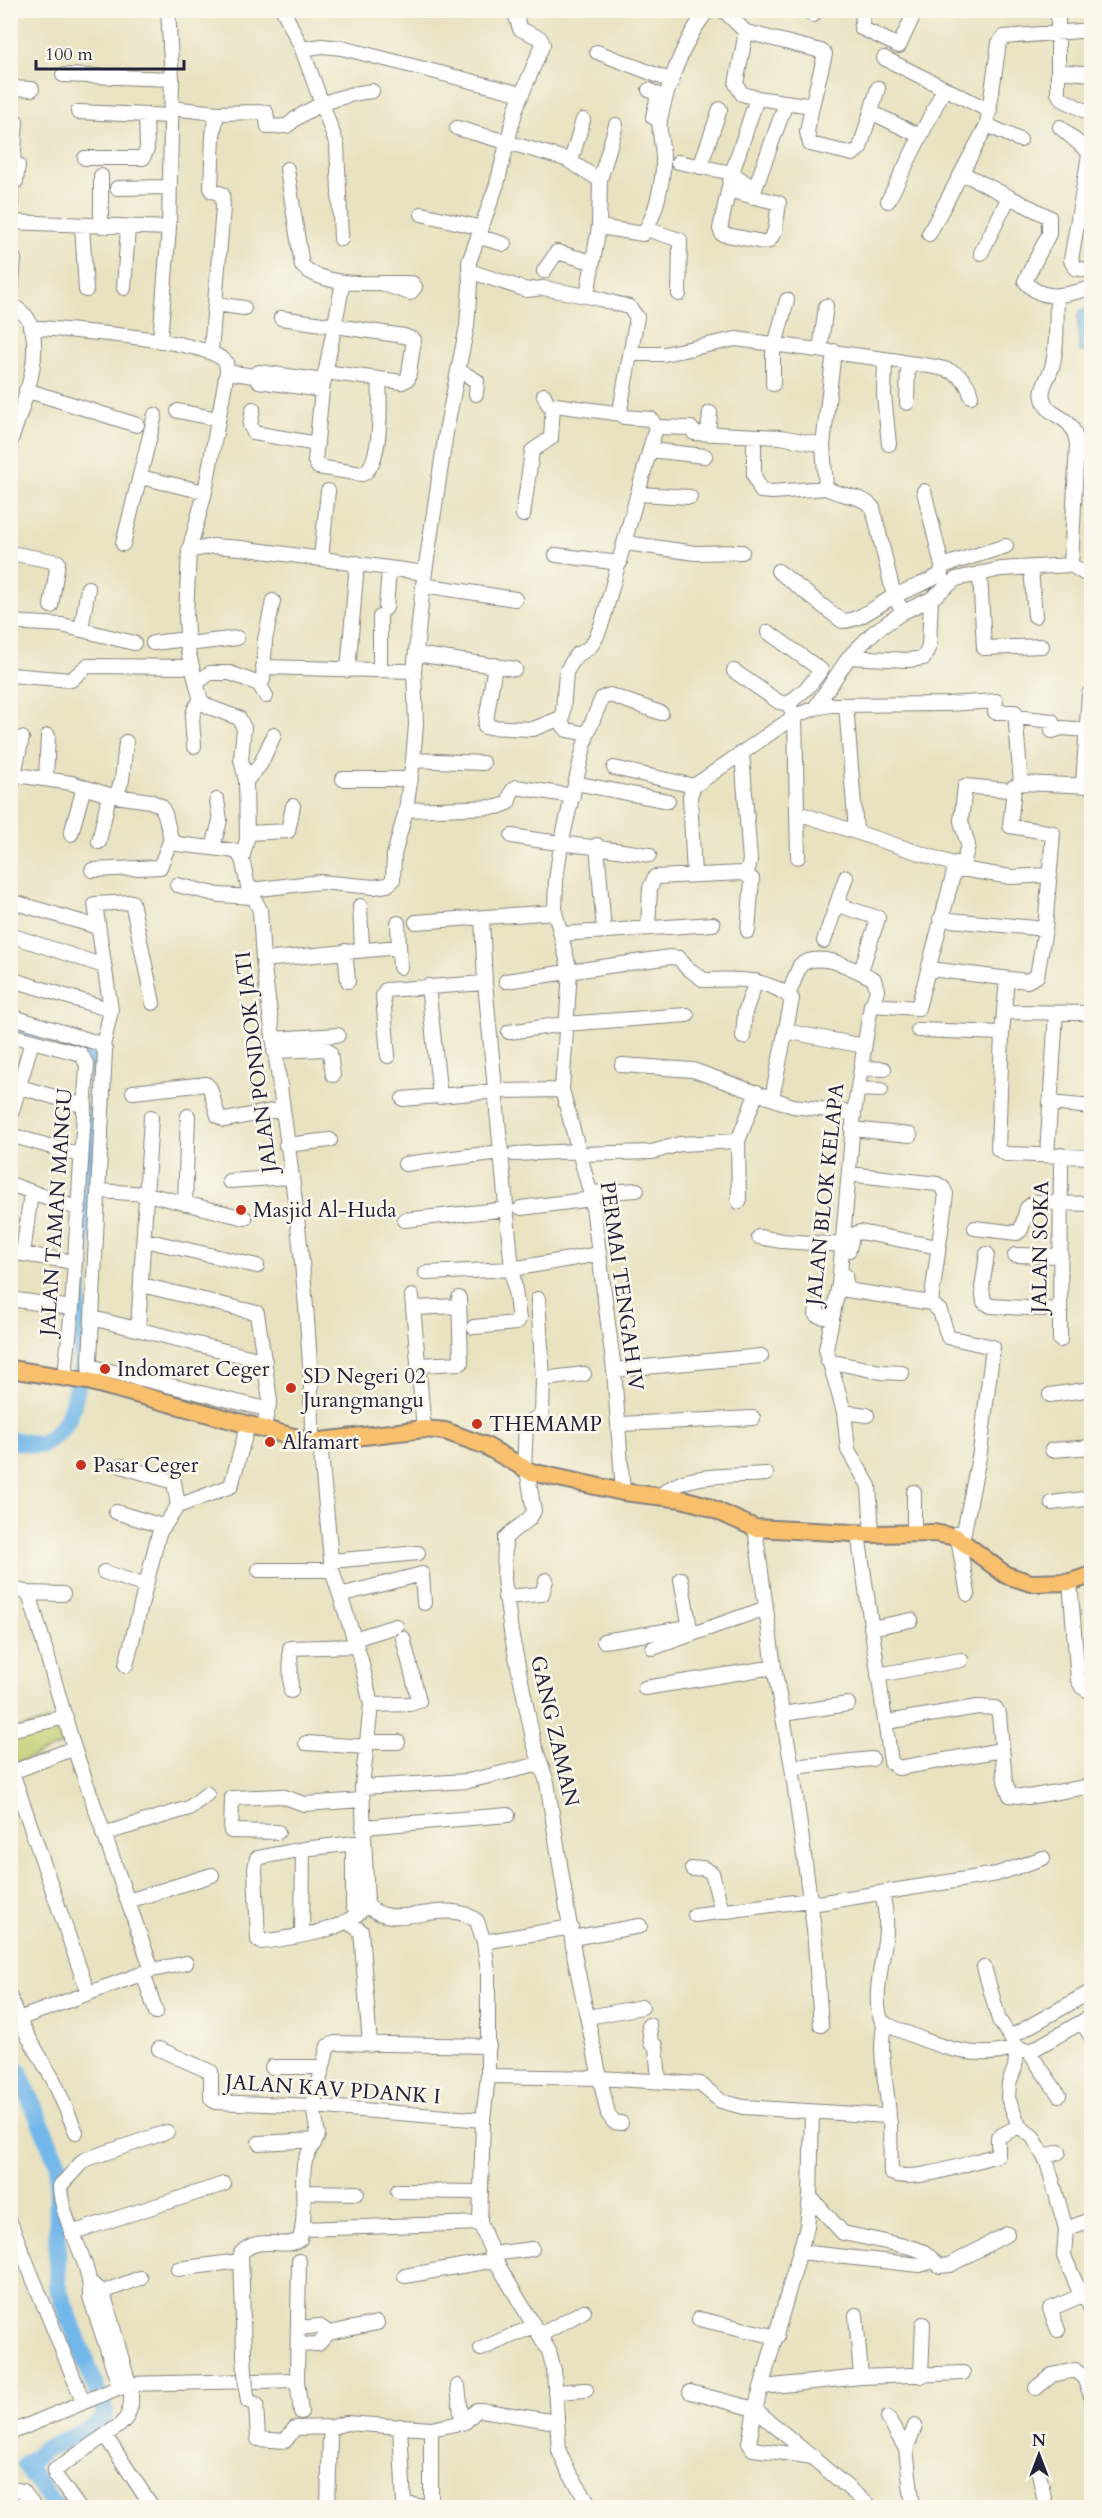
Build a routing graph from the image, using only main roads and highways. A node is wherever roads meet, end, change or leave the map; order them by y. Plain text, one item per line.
1 (10, 1369) edge
2 (1092, 1575) edge

1 - 2 main road

